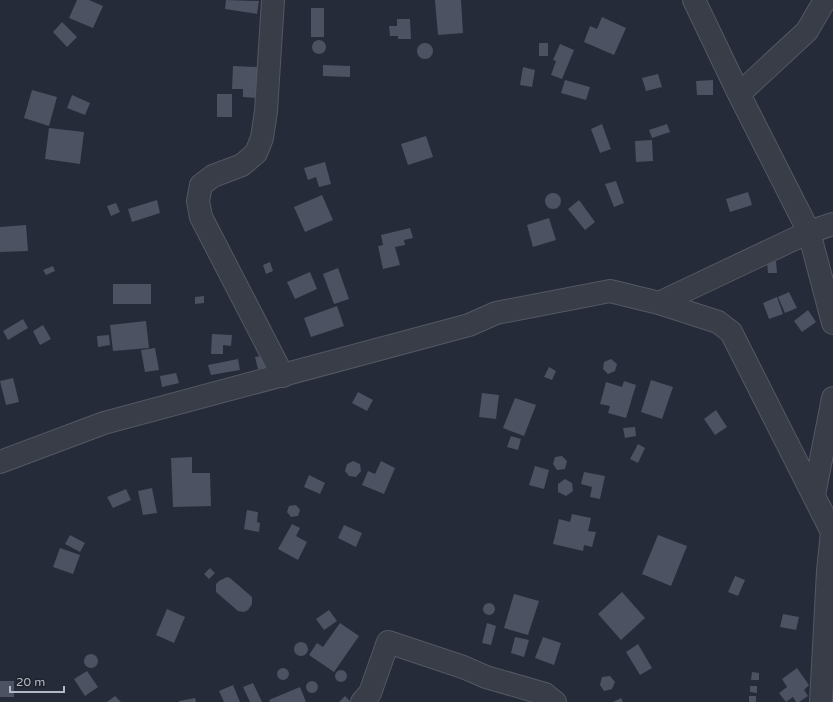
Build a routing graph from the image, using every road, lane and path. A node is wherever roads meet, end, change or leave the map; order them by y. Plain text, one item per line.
1 (273, 0) edge
2 (694, 0) edge
3 (825, 0) edge
4 (739, 94) junction
5 (833, 224) edge
6 (809, 232) junction
7 (659, 303) junction
8 (833, 323) edge
9 (283, 376) junction
10 (833, 398) edge
11 (0, 462) edge
12 (814, 495) junction
13 (367, 699) edge
14 (555, 702) edge
15 (821, 702) edge

1 - 9 street
2 - 4 street
3 - 4 street
4 - 6 street
5 - 6 street
6 - 7 street
6 - 8 street
7 - 9 street
7 - 12 street
9 - 11 street
10 - 12 street
12 - 15 street
13 - 14 street

